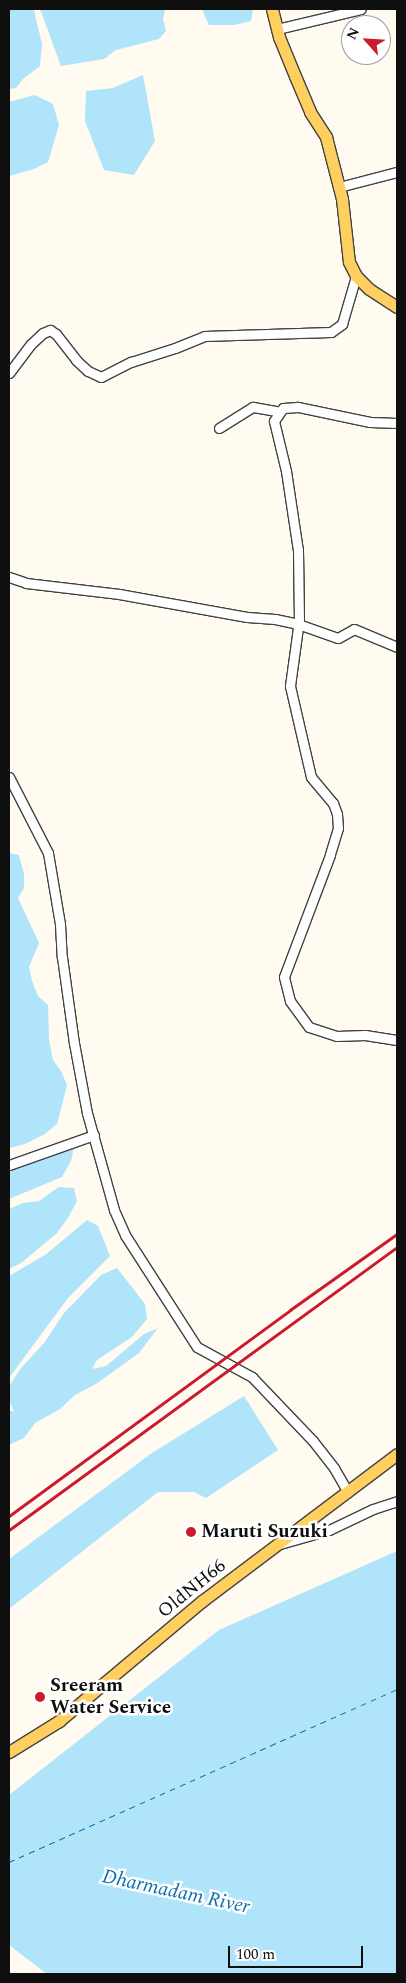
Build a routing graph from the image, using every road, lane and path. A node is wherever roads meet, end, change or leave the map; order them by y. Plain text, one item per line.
1 (272, 9) edge
2 (361, 9) edge
3 (277, 29) junction
4 (397, 172) edge
5 (339, 187) junction
6 (356, 276) junction
7 (397, 307) edge
8 (9, 373) edge
9 (280, 412) junction
10 (397, 423) edge
11 (219, 428) dead end
12 (9, 577) edge
13 (298, 624) junction
14 (397, 647) edge
15 (9, 778) edge
16 (397, 1040) edge
17 (94, 1135) junction
18 (9, 1165) edge
19 (397, 1454) edge
20 (348, 1492) junction
21 (397, 1502) edge
22 (277, 1544) junction
23 (9, 1752) edge

1 - 3 main road
2 - 3 street
3 - 5 main road
4 - 5 street
5 - 6 main road
6 - 7 main road
6 - 8 street
9 - 10 street
9 - 11 street
9 - 13 street
12 - 13 street
13 - 14 street
13 - 16 street
15 - 17 street
17 - 18 street
17 - 20 street
19 - 20 main road, OldNH66
20 - 22 main road, OldNH66
21 - 22 street
22 - 23 main road, OldNH66

